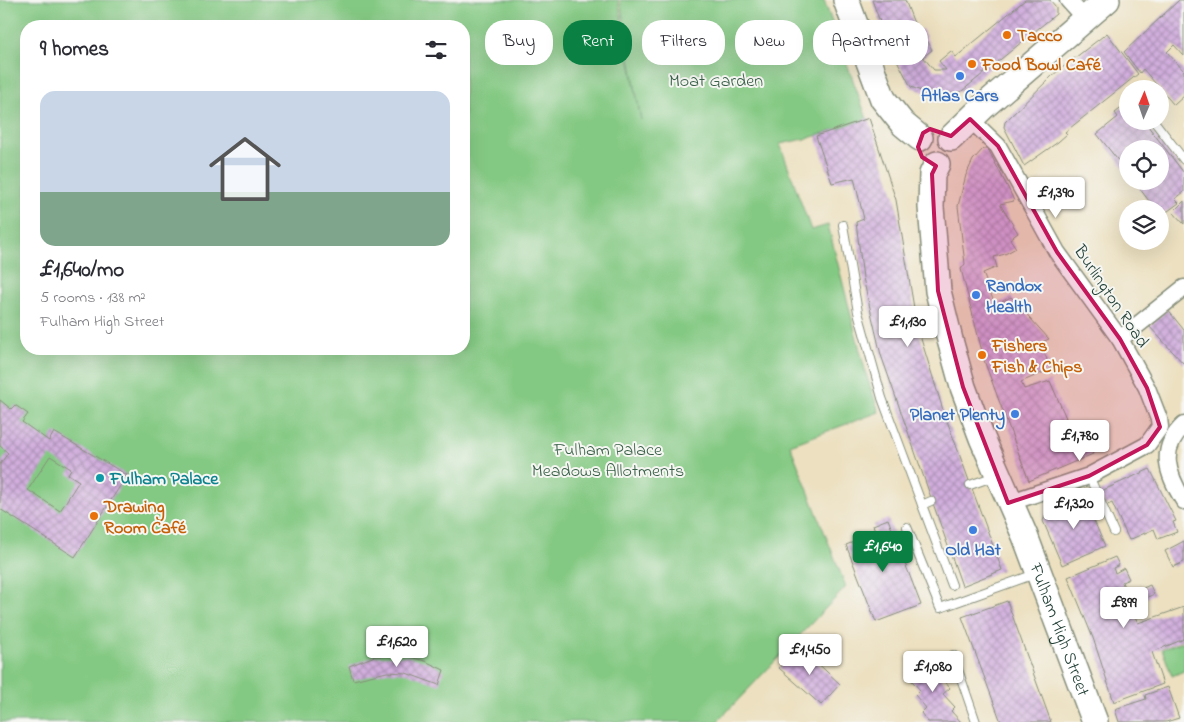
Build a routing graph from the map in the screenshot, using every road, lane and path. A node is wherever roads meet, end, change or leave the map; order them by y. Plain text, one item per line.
1 (846, 0) edge
2 (1068, 0) edge
3 (1107, 0) edge
4 (1085, 19) junction
5 (970, 119) junction
6 (1161, 130) edge
7 (920, 138) junction
8 (951, 138) junction
9 (1184, 160) edge
10 (937, 164) junction
11 (842, 225) dead end
12 (1184, 288) edge
13 (1120, 339) junction
14 (1184, 425) edge
15 (1165, 432) junction
16 (997, 475) junction
17 (1089, 476) junction
18 (970, 485) dead end
19 (931, 501) dead end
20 (1184, 501) edge
21 (1008, 503) junction
22 (922, 504) junction
23 (907, 527) dead end
24 (1114, 532) dead end
25 (1039, 572) junction
26 (952, 585) dead end
27 (953, 655) dead end
28 (976, 722) edge
29 (1094, 722) edge

1 - 7 main road
2 - 4 street
3 - 4 main road
4 - 5 main road
5 - 8 main road
5 - 13 street, Burlington Road
6 - 9 lane
7 - 8 main road
7 - 10 main road
8 - 10 main road
10 - 16 main road, Fulham High Street
11 - 22 lane
12 - 13 street
13 - 15 street, Burlington Road
14 - 15 street
15 - 17 street
15 - 20 street, Burlington Road
16 - 18 lane
16 - 21 main road, Fulham High Street
17 - 21 street
17 - 24 lane
19 - 22 lane
21 - 25 main road, Fulham High Street
22 - 26 lane
23 - 25 lane
25 - 29 main road, Fulham High Street
27 - 28 lane

